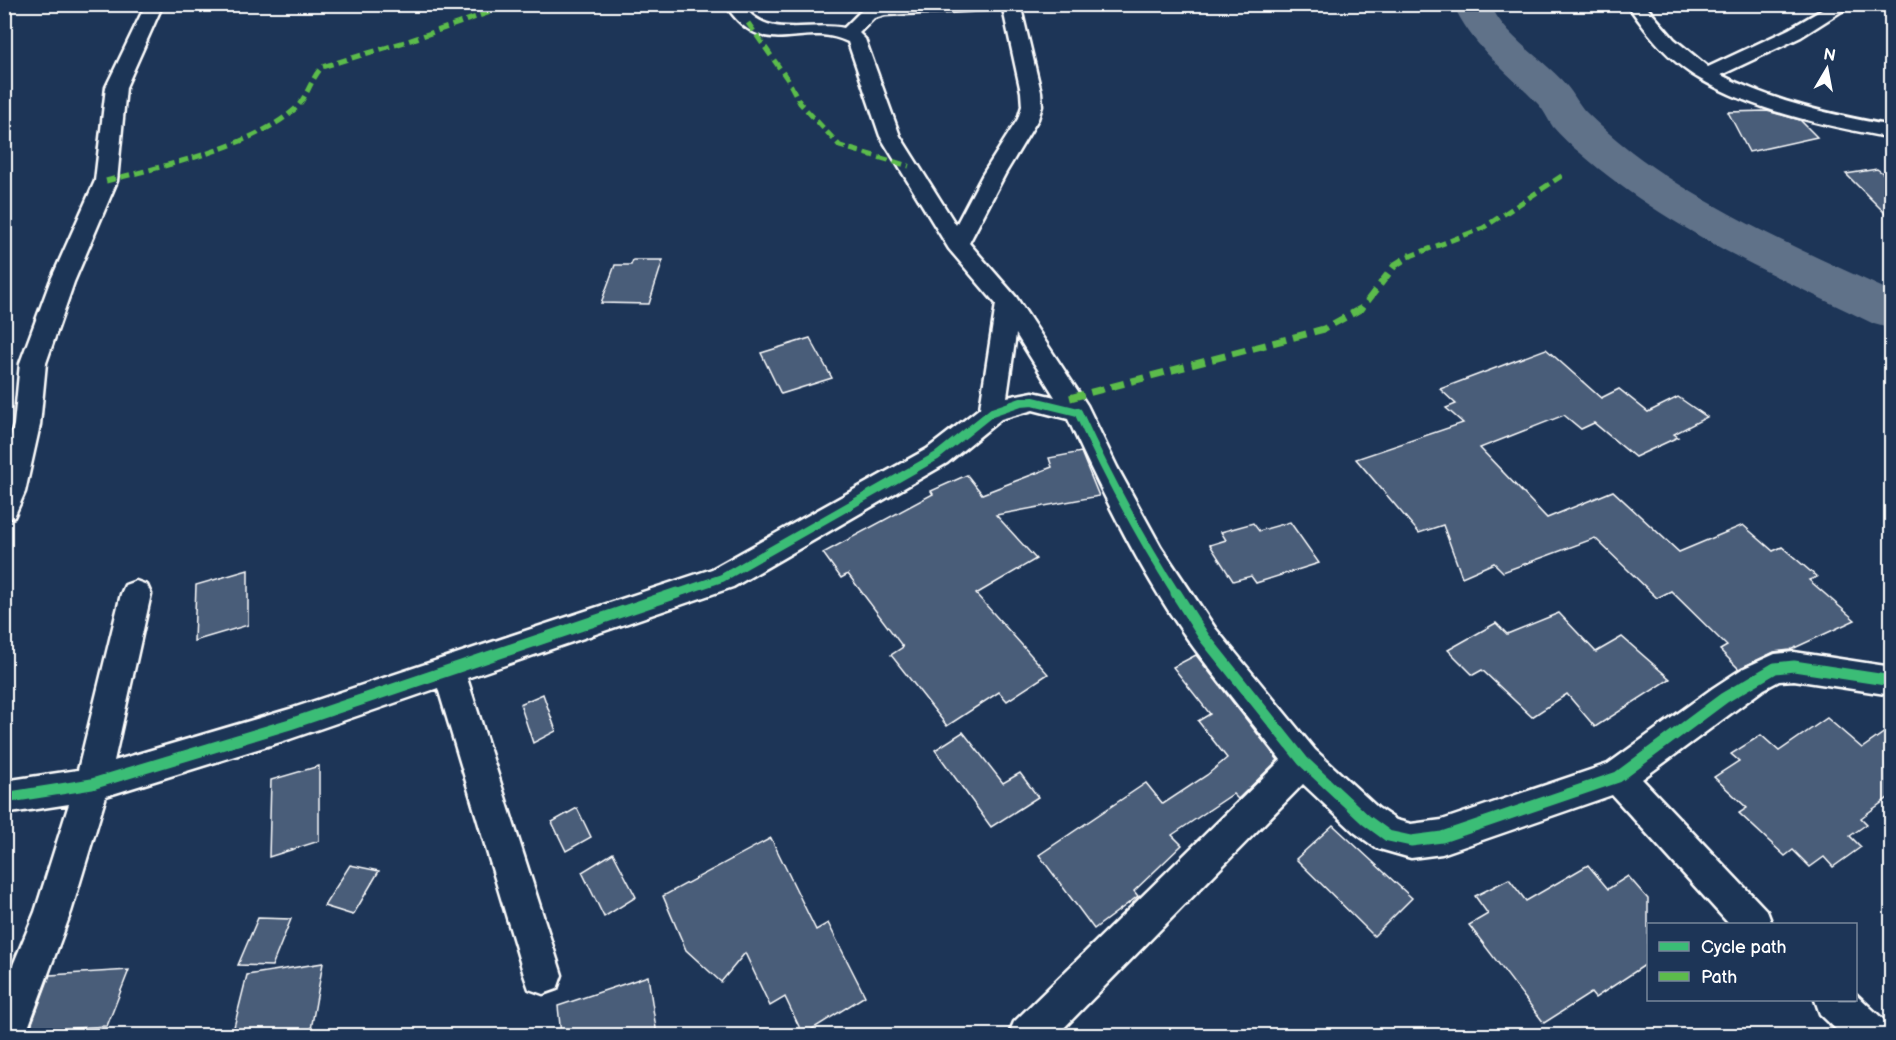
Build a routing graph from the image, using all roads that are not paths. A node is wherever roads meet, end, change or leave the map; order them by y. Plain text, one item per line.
1 (155, 4) edge
2 (733, 4) edge
3 (1010, 4) edge
4 (1635, 4) edge
5 (1845, 4) edge
6 (848, 34) junction
7 (1706, 75) junction
8 (1892, 132) edge
9 (957, 244) junction
10 (1008, 303) junction
11 (992, 412) junction
12 (1078, 412) junction
13 (4, 509) edge
14 (136, 594) dead end
15 (449, 671) junction
16 (1892, 681) edge
17 (1304, 761) junction
18 (1618, 777) junction
19 (92, 783) junction
20 (4, 798) edge
21 (1753, 923) edge
22 (543, 975) dead end
23 (1836, 1001) edge
24 (5, 1035) edge
25 (1028, 1035) edge
26 (1872, 1035) edge

1 - 13 street
2 - 6 street
3 - 6 street
3 - 9 street
4 - 7 street
5 - 7 street
6 - 9 street
7 - 8 street
9 - 10 street
10 - 11 street
10 - 12 street
11 - 12 street
11 - 15 street
12 - 17 street
14 - 19 street
15 - 19 street
15 - 22 street
16 - 18 street
17 - 18 street
17 - 25 street
18 - 21 street
19 - 20 street
19 - 24 street
23 - 26 street

